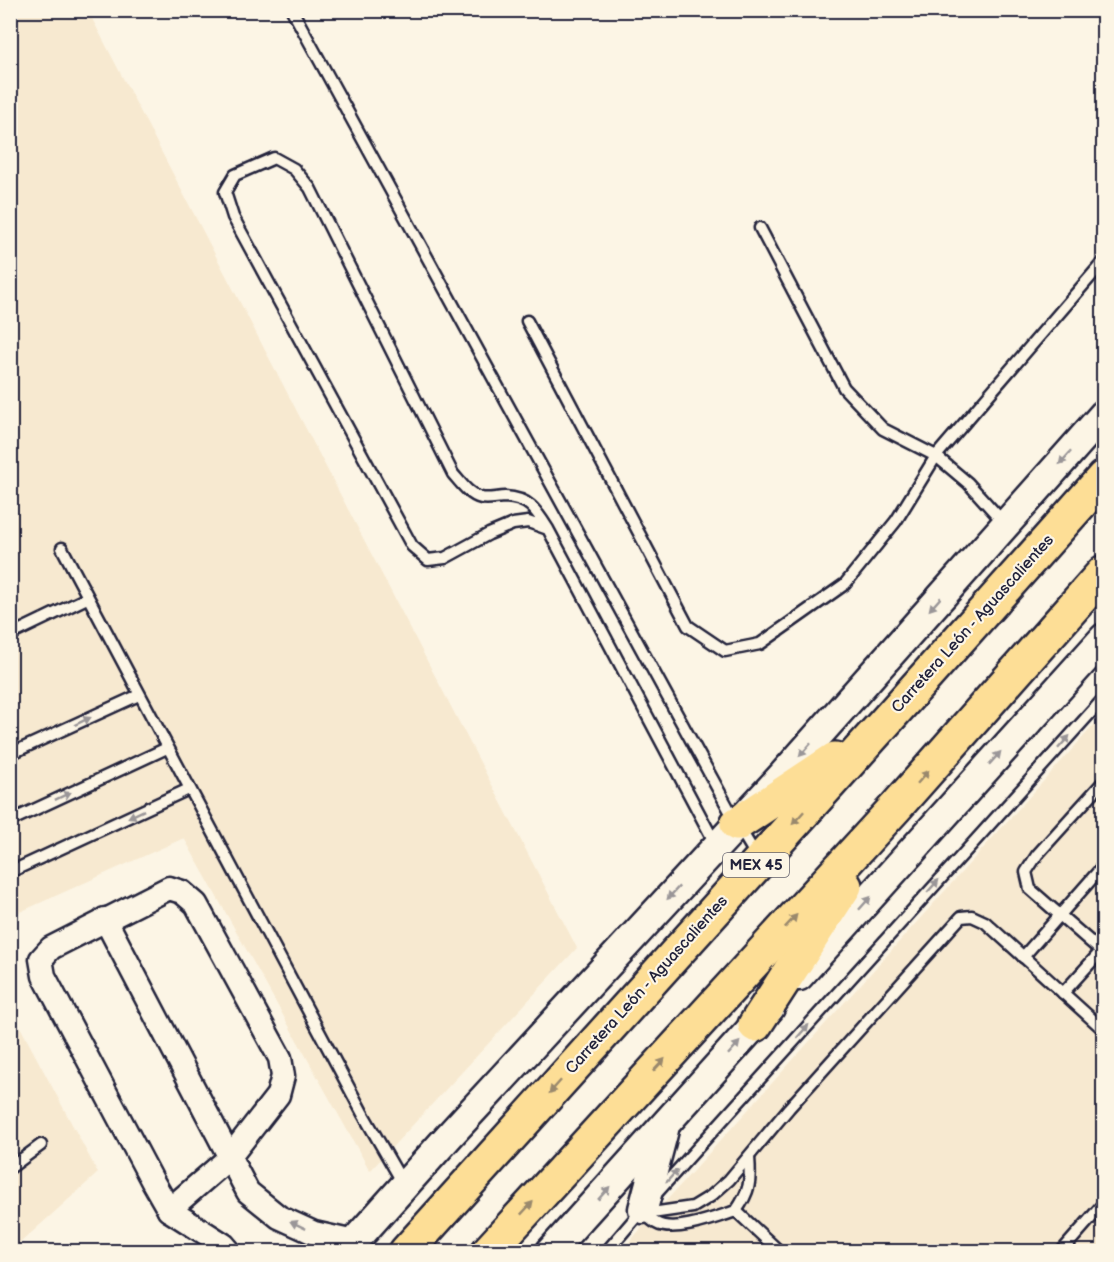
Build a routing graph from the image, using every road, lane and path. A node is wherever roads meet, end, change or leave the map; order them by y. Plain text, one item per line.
1 (292, 10) edge
2 (760, 228) dead end
3 (1104, 261) edge
4 (527, 321) dead end
5 (1104, 414) edge
6 (936, 456) junction
7 (1104, 477) edge
8 (1006, 524) junction
9 (548, 529) junction
10 (62, 548) dead end
11 (1104, 572) edge
12 (87, 598) junction
13 (10, 635) edge
14 (1104, 638) edge
15 (139, 695) junction
16 (1104, 698) edge
17 (879, 729) junction
18 (167, 748) junction
19 (10, 754) edge
20 (1104, 781) edge
21 (189, 789) junction
22 (895, 808) junction
23 (10, 821) edge
24 (727, 835) junction
25 (760, 861) junction
26 (1104, 865) edge
27 (10, 872) edge
28 (1060, 914) junction
29 (105, 919) junction
30 (1102, 949) edge
31 (1023, 957) junction
32 (1063, 993) junction
33 (755, 1025) junction
34 (1104, 1030) edge
35 (666, 1125) junction
36 (41, 1145) dead end
37 (749, 1157) junction
38 (230, 1158) junction
39 (10, 1168) edge
40 (404, 1186) junction
41 (1104, 1203) edge
42 (169, 1209) junction
43 (644, 1211) junction
44 (736, 1211) junction
45 (350, 1247) edge
46 (230, 1251) edge
47 (406, 1251) edge
48 (488, 1251) edge
49 (550, 1251) edge
50 (606, 1251) edge
51 (780, 1251) edge
52 (1061, 1251) edge

1 - 24 lane
2 - 6 lane
3 - 6 lane
4 - 6 lane
5 -> 8 street
6 - 8 lane
7 - 17 highway, Carretera León - Aguascalientes / MEX 45
8 -> 24 street
9 - 9 lane
9 - 24 lane
10 - 12 lane
22 -> 11 highway
12 - 13 lane
12 - 15 lane
33 -> 14 street
15 - 18 lane
19 -> 15 lane
43 -> 16 lane
17 - 24 highway
17 -> 25 highway, Carretera León - Aguascalientes / MEX 45
18 - 21 lane
23 -> 18 lane
20 - 28 lane
21 -> 27 lane
21 - 40 lane
22 - 33 highway
48 -> 22 highway
24 - 25 lane
24 -> 40 street
25 -> 47 highway, Carretera León - Aguascalientes / MEX 45
26 - 28 lane
28 - 30 lane
28 - 31 lane
29 - 38 street
29 - 38 street
29 - 42 street
30 - 32 lane
31 - 32 lane
31 - 37 lane
32 - 34 lane
35 -> 33 street
35 - 43 street
49 -> 35 street
36 - 39 lane
37 - 43 lane
37 - 44 lane
38 - 42 street
45 -> 38 street
40 - 45 street
41 - 52 lane
42 - 46 street
43 - 44 lane
43 - 50 lane
44 - 51 lane

